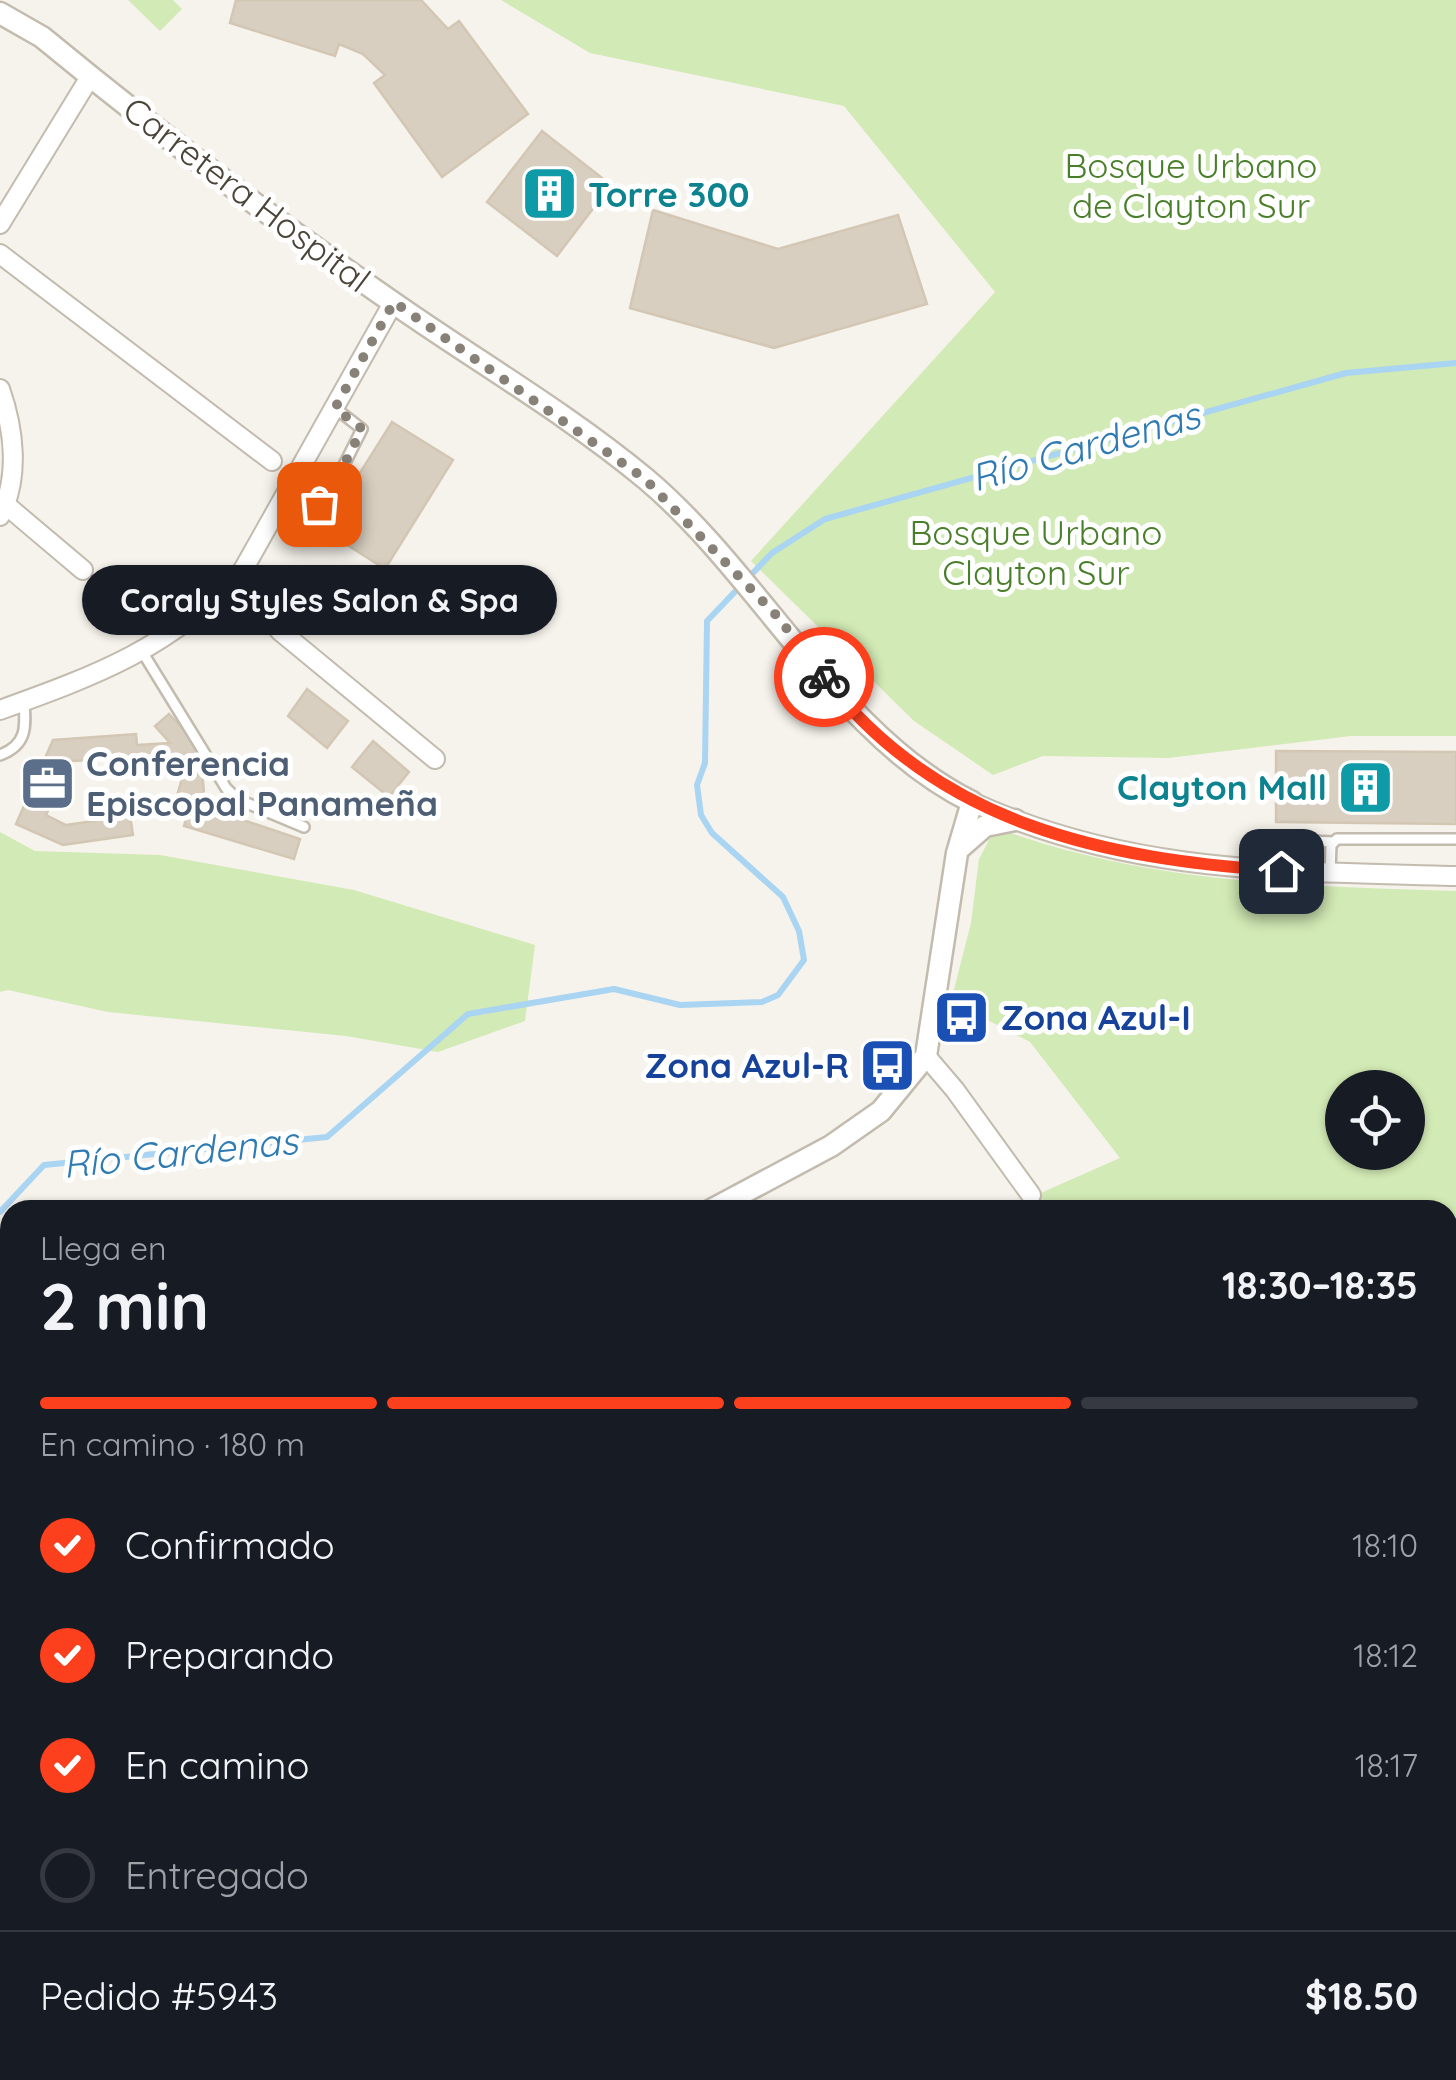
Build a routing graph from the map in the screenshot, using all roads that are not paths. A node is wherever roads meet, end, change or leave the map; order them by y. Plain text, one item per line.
1 (0, 12) edge
2 (90, 77) junction
3 (0, 224) edge
4 (0, 254) edge
5 (394, 302) junction
6 (0, 389) edge
7 (335, 408) junction
8 (272, 461) dead end
9 (289, 490) junction
10 (3, 510) edge
11 (83, 570) dead end
12 (244, 570) junction
13 (143, 653) junction
14 (24, 702) junction
15 (0, 710) edge
16 (0, 755) edge
17 (436, 759) dead end
18 (933, 779) junction
19 (972, 802) junction
20 (1015, 820) junction
21 (304, 827) dead end
22 (1456, 839) edge
23 (1290, 840) dead end
24 (1333, 842) junction
25 (957, 853) junction
26 (1330, 872) junction
27 (1456, 876) edge
28 (926, 1056) junction
29 (1031, 1195) dead end
30 (730, 1200) edge

1 - 2 street, Carretera Hospital
2 - 3 street
2 - 5 street, Carretera Hospital
4 - 8 street
5 - 7 street
5 - 18 street, Carretera Hospital
6 - 10 street
7 - 9 street
7 - 9 lane
9 - 12 street
10 - 11 street
12 - 13 street
12 - 17 street
13 - 14 street
13 - 21 lane
14 - 15 street
14 - 16 lane
18 - 19 street, Carretera Hospital
18 - 25 street
19 - 20 street, Carretera Hospital
19 - 25 street
20 - 25 street
20 - 26 street, Carretera Hospital
22 - 24 lane
23 - 24 lane
24 - 26 lane
25 - 28 street
26 - 27 street, Carretera Hospital
28 - 29 street
28 - 30 street

